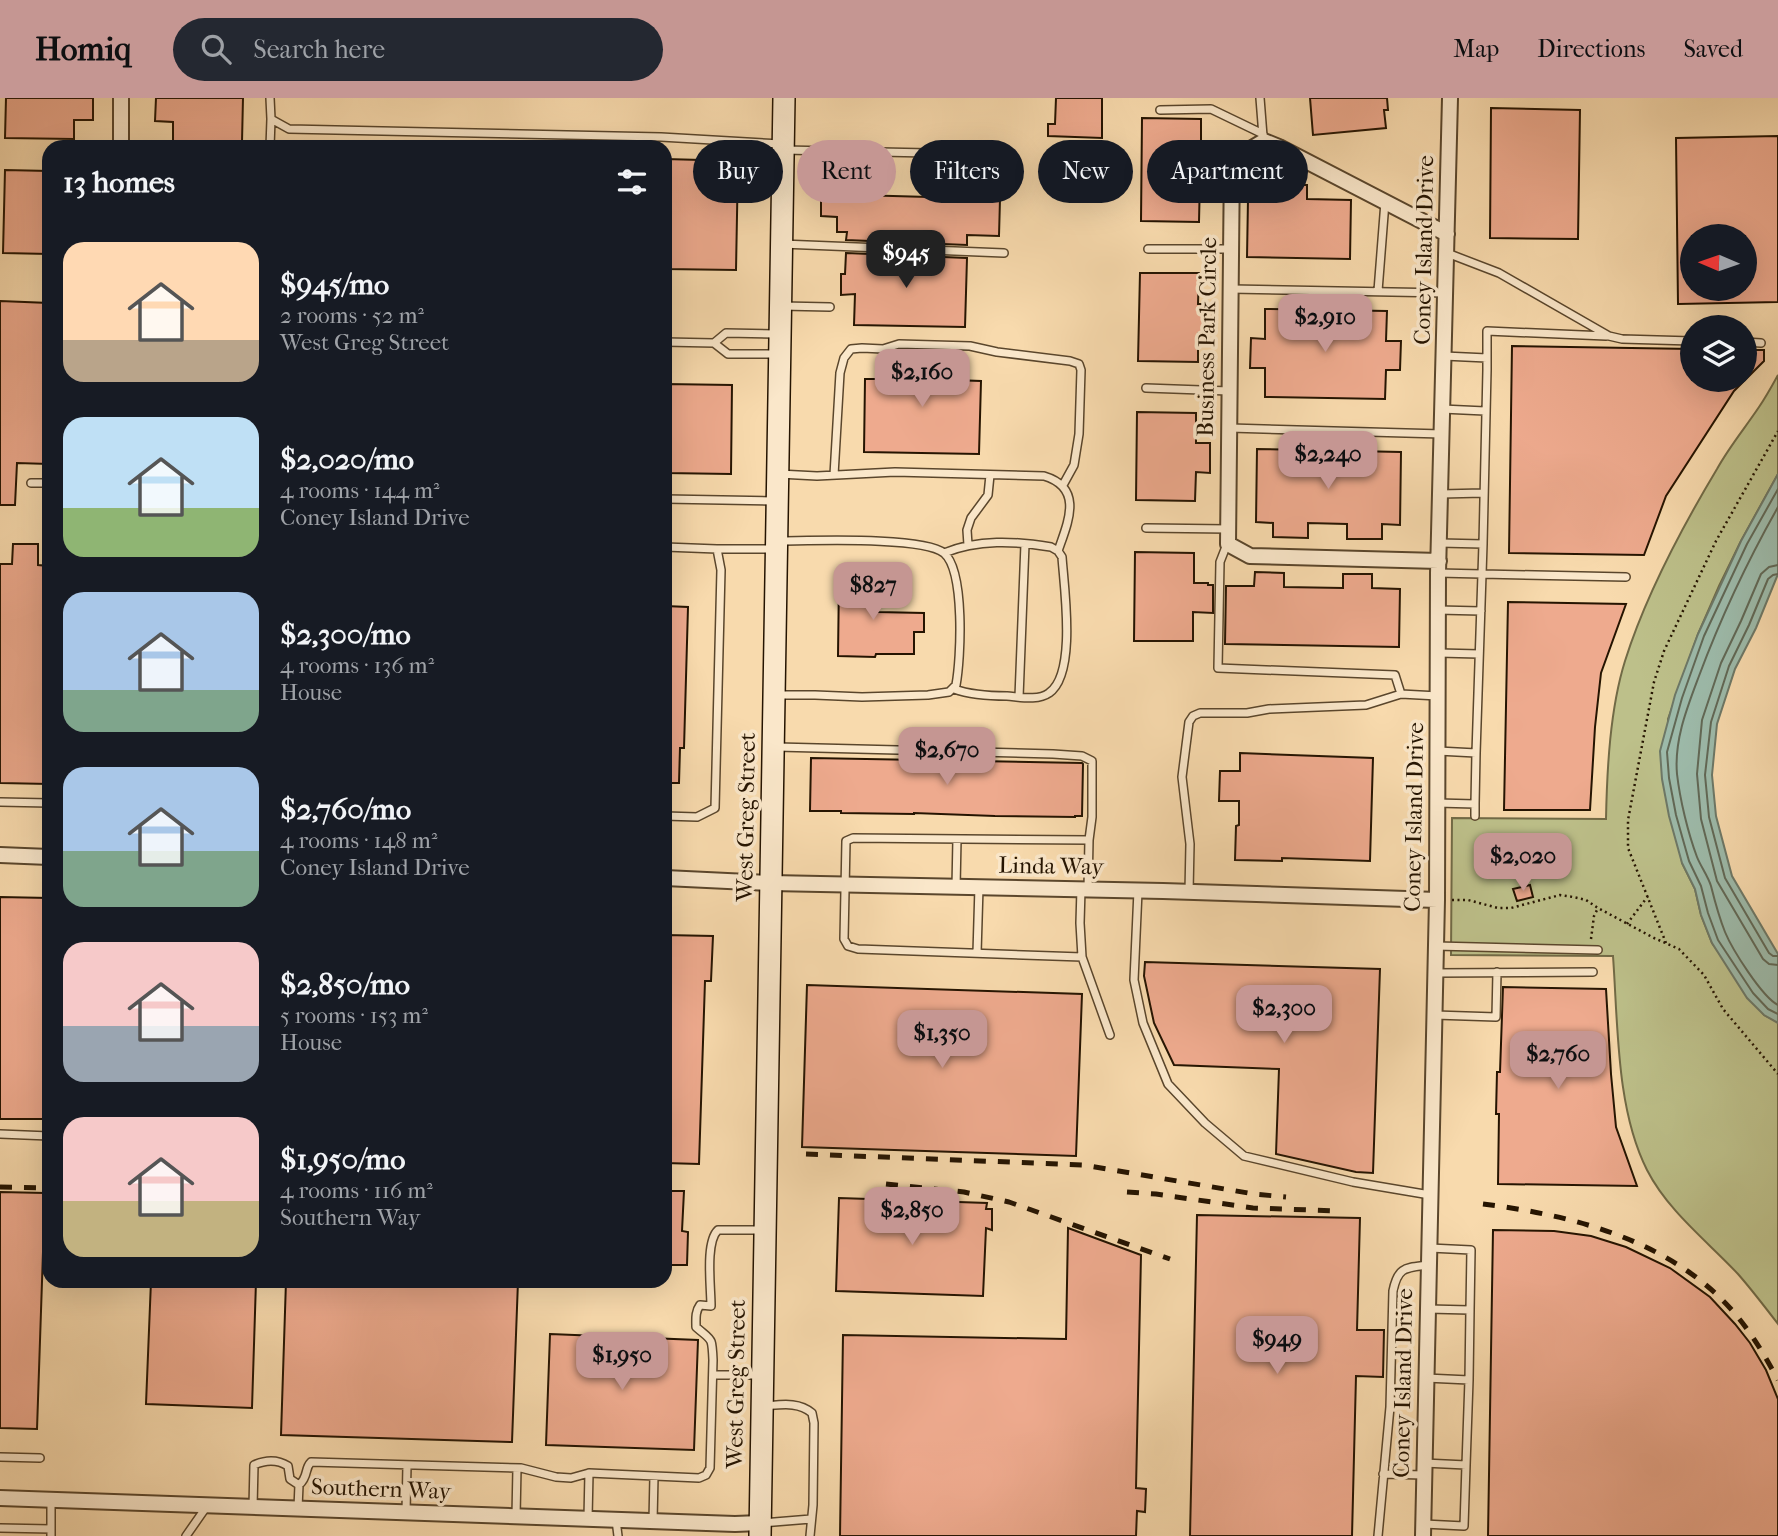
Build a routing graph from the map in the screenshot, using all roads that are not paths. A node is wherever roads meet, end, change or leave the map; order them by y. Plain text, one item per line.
1 (121, 98) edge
2 (270, 98) edge
3 (784, 98) edge
4 (1260, 98) edge
5 (1450, 98) edge
6 (1160, 110) dead end
7 (271, 119) junction
8 (1263, 137) junction
9 (121, 140) edge
10 (270, 140) edge
11 (698, 140) edge
12 (783, 147) joint
13 (910, 152) edge
14 (1385, 202) junction
15 (782, 203) edge
16 (1447, 234) junction
17 (782, 244) junction
18 (1148, 249) dead end
19 (1231, 249) junction
20 (1004, 253) dead end
21 (1446, 253) junction
22 (1230, 289) junction
23 (1378, 291) junction
24 (1446, 293) junction
25 (781, 306) junction
26 (830, 307) dead end
27 (1609, 336) junction
28 (1680, 341) edge
29 (672, 342) edge
30 (714, 343) junction
31 (1757, 343) edge
32 (1761, 343) dead end
33 (780, 344) junction
34 (1444, 356) junction
35 (1487, 358) junction
36 (1146, 388) dead end
37 (1229, 391) junction
38 (1442, 409) junction
39 (1485, 411) junction
40 (1229, 428) junction
41 (1442, 434) junction
42 (778, 474) junction
43 (834, 475) junction
44 (990, 475) junction
45 (31, 482) dead end
46 (42, 483) edge
47 (1063, 485) junction
48 (1483, 493) junction
49 (1441, 494) junction
50 (672, 499) edge
51 (778, 501) junction
52 (1146, 528) dead end
53 (1228, 536) junction
54 (1440, 543) junction
55 (1025, 544) junction
56 (1483, 544) junction
57 (777, 545) junction
58 (968, 545) junction
59 (672, 547) edge
60 (717, 549) junction
61 (1058, 551) junction
62 (944, 553) junction
63 (1439, 567) junction
64 (1482, 574) junction
65 (1626, 577) dead end
66 (1438, 610) junction
67 (1481, 611) junction
68 (1439, 653) junction
69 (1479, 654) junction
70 (954, 689) junction
71 (1401, 694) junction
72 (774, 695) junction
73 (1438, 696) junction
74 (1019, 697) junction
75 (773, 747) junction
76 (1438, 751) junction
77 (1476, 753) junction
78 (0, 802) edge
79 (42, 803) edge
80 (1437, 803) junction
81 (1475, 804) junction
82 (672, 816) edge
83 (1475, 816) dead end
84 (957, 839) junction
85 (1089, 840) junction
86 (0, 855) edge
87 (42, 857) edge
88 (672, 878) edge
89 (771, 883) junction
90 (845, 884) junction
91 (956, 887) junction
92 (979, 887) junction
93 (1085, 889) junction
94 (1138, 890) junction
95 (1189, 892) junction
96 (1437, 900) junction
97 (1436, 946) junction
98 (1594, 949) road end
99 (977, 953) junction
100 (1082, 957) junction
101 (1497, 972) junction
102 (1593, 972) dead end
103 (1435, 973) junction
104 (1434, 1015) junction
105 (1110, 1035) dead end
106 (0, 1134) edge
107 (42, 1136) edge
108 (1430, 1195) junction
109 (765, 1230) junction
110 (1429, 1248) junction
111 (1429, 1265) junction
112 (1428, 1309) junction
113 (1470, 1310) junction
114 (713, 1375) junction
115 (762, 1375) junction
116 (1426, 1378) junction
117 (1469, 1380) junction
118 (762, 1406) junction
119 (0, 1457) edge
120 (40, 1458) dead end
121 (407, 1465) junction
122 (1466, 1465) junction
123 (517, 1468) junction
124 (1424, 1469) junction
125 (589, 1473) junction
126 (1383, 1474) junction
127 (654, 1476) junction
128 (299, 1485) junction
129 (0, 1498) edge
130 (51, 1500) junction
131 (207, 1506) junction
132 (253, 1507) junction
133 (298, 1509) junction
134 (405, 1513) junction
135 (516, 1516) junction
136 (588, 1519) junction
137 (811, 1519) junction
138 (616, 1520) junction
139 (653, 1521) junction
140 (1464, 1526) junction
141 (0, 1528) edge
142 (760, 1530) edge
143 (1423, 1530) edge
144 (51, 1533) edge
145 (186, 1536) edge
146 (618, 1536) edge
147 (810, 1536) edge
148 (1378, 1536) edge
149 (1464, 1536) edge

1 - 9 street
2 - 7 lane
3 - 12 main road, West Greg Street
4 - 8 lane
5 - 16 street, Coney Island Drive
6 - 8 lane
7 - 10 lane
7 - 11 lane
8 - 14 street
8 - 19 street, Business Park Circle
12 - 13 lane
14 - 16 street
14 - 23 lane
15 - 17 main road, West Greg Street
16 - 21 street, Coney Island Drive
17 - 20 lane
17 - 25 main road, West Greg Street
18 - 19 lane
19 - 22 street, Business Park Circle
21 - 24 street, Coney Island Drive
21 - 27 lane
22 - 23 lane
22 - 37 street, Business Park Circle
23 - 24 lane
24 - 34 street, Coney Island Drive
25 - 26 lane
25 - 33 main road, West Greg Street
27 - 28 lane
27 - 35 lane
29 - 30 lane
30 - 33 lane
30 - 33 lane
31 - 32 lane
33 - 42 main road, West Greg Street
34 - 35 lane
34 - 38 street, Coney Island Drive
35 - 39 lane
36 - 37 lane
37 - 40 street, Business Park Circle
38 - 39 lane
38 - 41 street, Coney Island Drive
39 - 48 lane
40 - 41 lane
40 - 53 street, Business Park Circle
41 - 49 street, Coney Island Drive
42 - 43 lane
42 - 51 main road, West Greg Street
43 - 44 lane
43 - 47 lane
44 - 47 lane
44 - 58 lane
45 - 46 lane
47 - 61 lane
48 - 49 lane
48 - 56 lane
49 - 54 street, Coney Island Drive
50 - 51 lane
51 - 57 main road, West Greg Street
52 - 53 lane
53 - 63 street
53 - 71 lane
54 - 56 lane
54 - 63 street, Coney Island Drive
55 - 58 lane
55 - 61 lane
55 - 74 lane
56 - 64 lane
57 - 60 lane
57 - 62 lane
57 - 72 main road, West Greg Street
58 - 62 lane
59 - 60 lane
60 - 82 lane
61 - 74 lane
62 - 70 lane
63 - 64 lane
63 - 66 street, Coney Island Drive
64 - 65 lane
64 - 67 lane
66 - 67 lane
66 - 68 street, Coney Island Drive
67 - 69 lane
68 - 69 lane
68 - 73 street, Coney Island Drive
69 - 77 lane
70 - 72 lane
70 - 74 lane
71 - 73 lane
71 - 95 lane
72 - 75 main road, West Greg Street
73 - 76 street, Coney Island Drive
75 - 85 lane
75 - 89 main road, West Greg Street
76 - 77 lane
76 - 80 street, Coney Island Drive
77 - 81 lane
78 - 79 lane
80 - 81 lane
80 - 96 street, Coney Island Drive
81 - 83 lane
84 - 85 lane
84 - 90 lane
84 - 91 lane
85 - 93 lane
86 - 87 street
88 - 89 street, Linda Way
89 - 90 street, Linda Way
89 - 109 main road, West Greg Street
90 - 91 street, Linda Way
90 - 99 lane
91 - 92 street, Linda Way
92 - 93 street, Linda Way
92 - 99 lane
93 - 94 street, Linda Way
93 - 100 lane
94 - 95 street, Linda Way
94 - 108 lane
95 - 96 street, Linda Way
96 - 97 street, Coney Island Drive
97 - 98 lane
97 - 103 street, Coney Island Drive
99 - 100 lane
100 - 105 lane
101 - 102 lane
101 - 103 lane
101 - 104 lane
103 - 104 street, Coney Island Drive
104 - 108 street, Coney Island Drive
106 - 107 lane
108 - 110 street, Coney Island Drive
109 - 114 lane
109 - 115 main road, West Greg Street
110 - 111 street, Coney Island Drive
110 - 113 lane
111 - 112 street, Coney Island Drive
111 - 126 lane
112 - 113 lane
112 - 116 street, Coney Island Drive
113 - 117 lane
114 - 115 lane
114 - 127 lane
115 - 118 main road, West Greg Street
116 - 117 lane
116 - 124 street, Coney Island Drive
117 - 122 lane
118 - 137 lane
118 - 142 main road, West Greg Street
119 - 120 lane
121 - 123 lane
121 - 128 lane
121 - 134 lane
122 - 124 lane
122 - 140 lane
123 - 125 lane
123 - 135 lane
124 - 126 lane
124 - 143 street, Coney Island Drive
125 - 127 lane
125 - 136 lane
126 - 148 lane
127 - 139 lane
128 - 132 lane
128 - 133 lane
129 - 130 street, Southern Way
130 - 131 street, Southern Way
130 - 144 lane
131 - 132 street, Southern Way
131 - 145 lane
132 - 133 street, Southern Way
133 - 134 street, Southern Way
134 - 135 street, Southern Way
135 - 136 street, Southern Way
136 - 138 street, Southern Way
137 - 142 lane
137 - 147 lane
138 - 139 street, Southern Way
138 - 146 lane
139 - 142 street, Southern Way
140 - 143 lane
140 - 149 lane
141 - 144 lane

